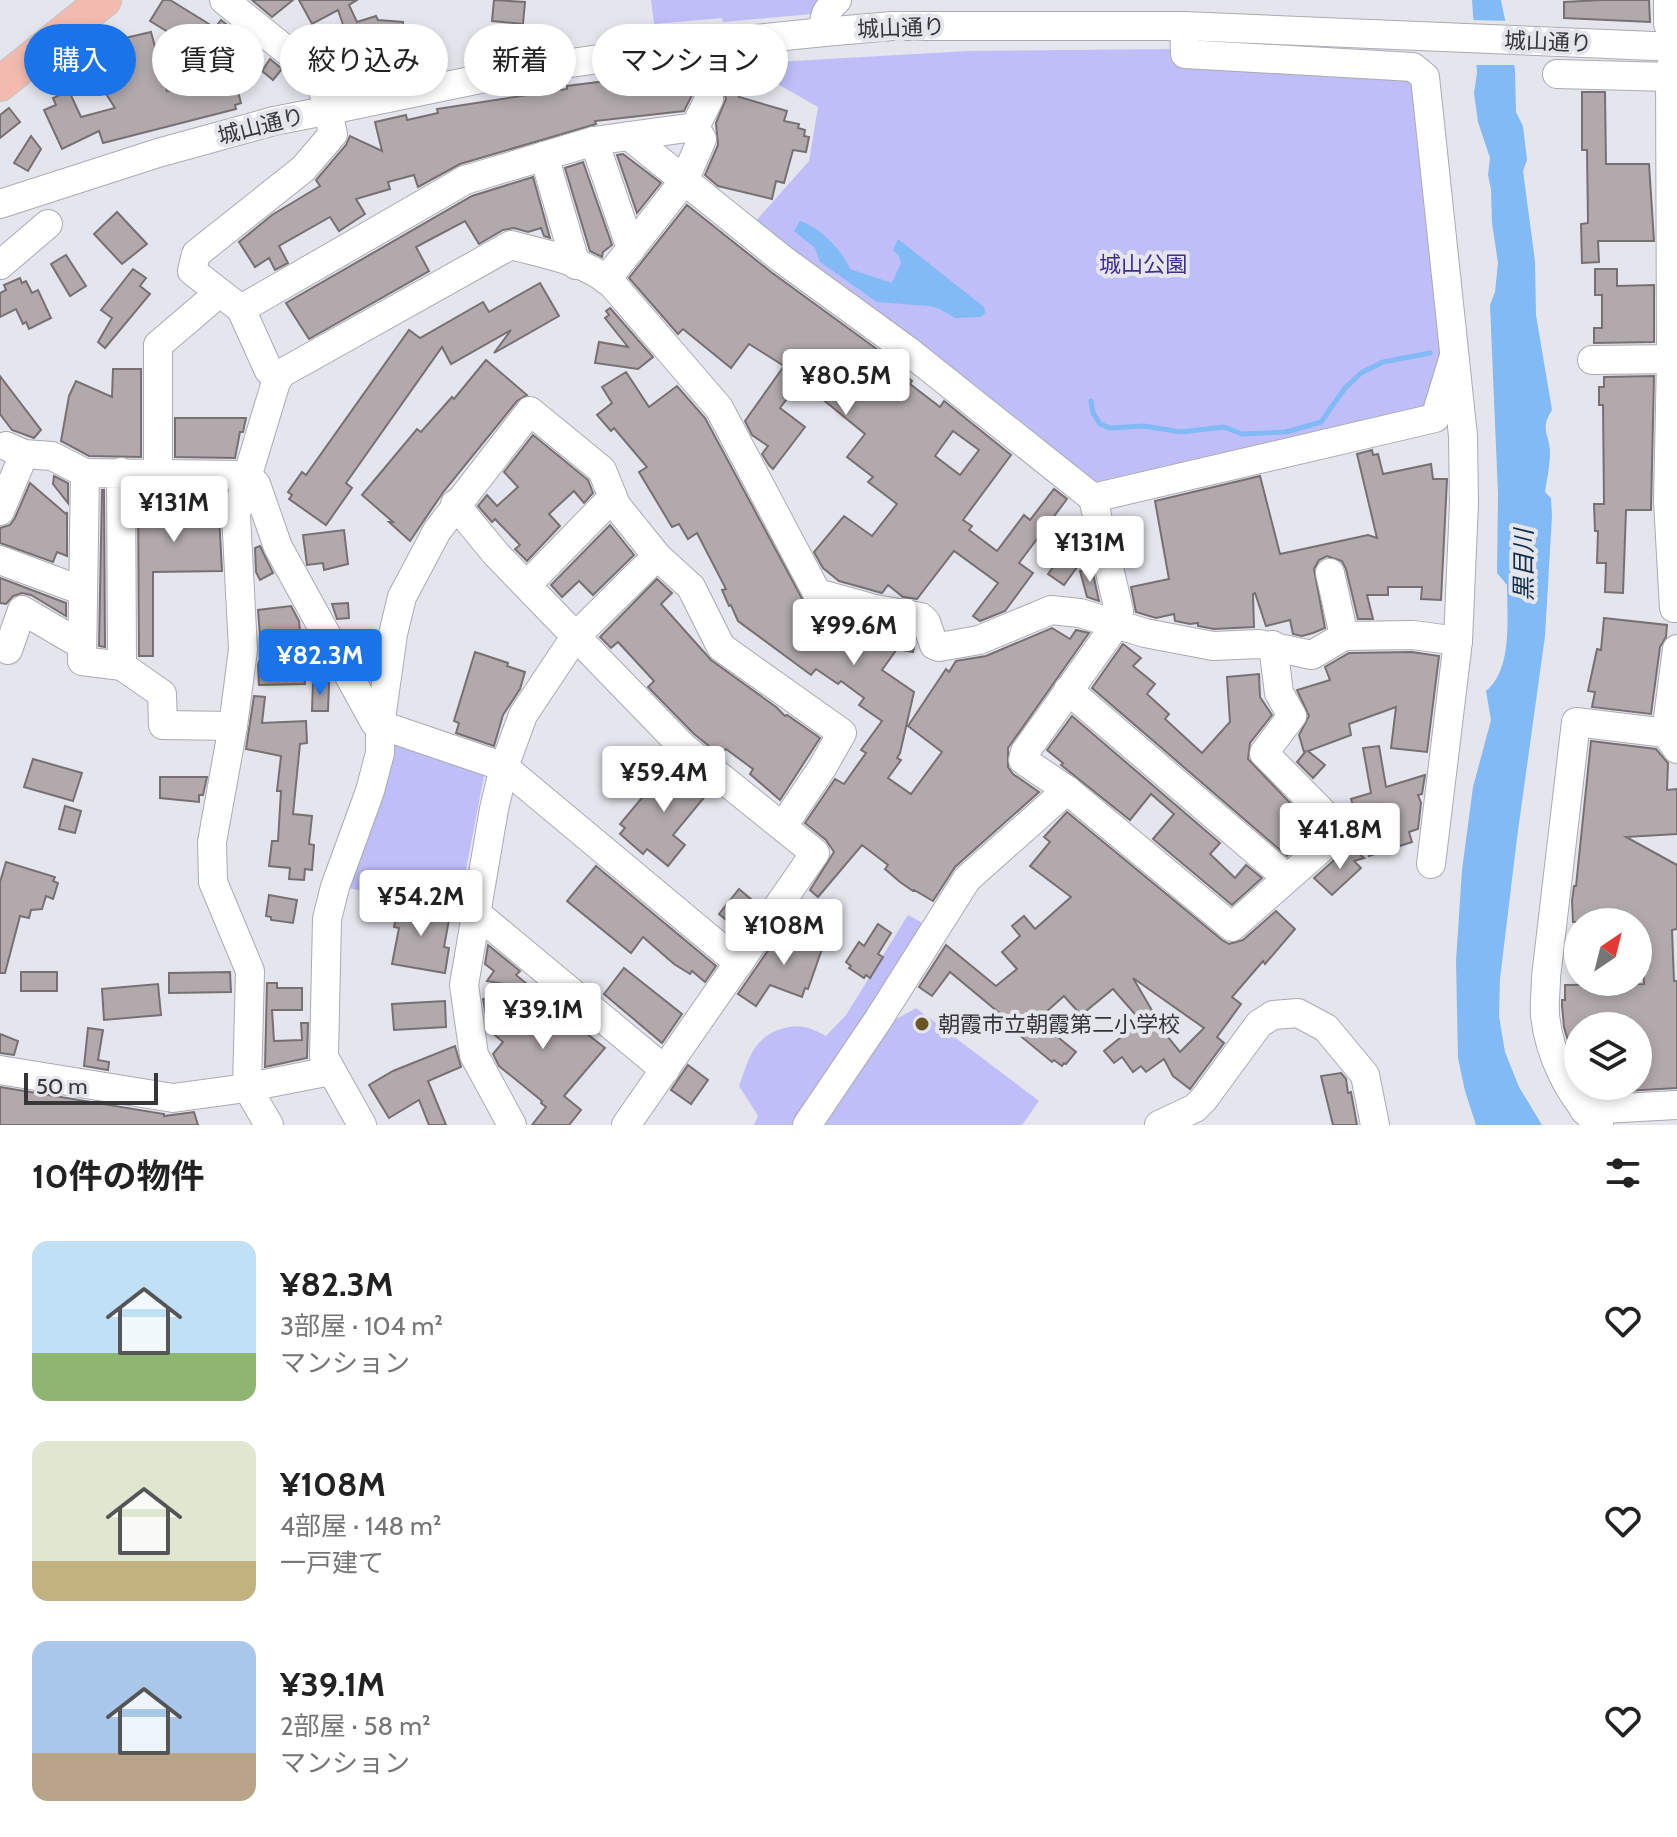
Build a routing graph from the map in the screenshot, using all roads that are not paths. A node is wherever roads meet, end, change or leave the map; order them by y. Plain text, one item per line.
1 (104, 0) edge
2 (224, 0) edge
3 (837, 0) edge
4 (1184, 26) junction
5 (824, 32) junction
6 (1671, 43) edge
7 (1557, 74) dead end
8 (0, 84) edge
9 (709, 99) dead end
10 (330, 110) junction
11 (695, 127) junction
12 (629, 136) junction
13 (594, 141) junction
14 (544, 156) junction
15 (684, 181) junction
16 (0, 204) edge
17 (48, 224) dead end
18 (631, 249) junction
19 (0, 265) edge
20 (576, 265) junction
21 (606, 280) junction
22 (230, 301) junction
23 (1454, 356) junction
24 (1674, 359) edge
25 (1592, 360) dead end
26 (279, 377) junction
27 (121, 472) junction
28 (158, 472) junction
29 (85, 473) junction
30 (247, 479) junction
31 (613, 497) junction
32 (1093, 498) junction
33 (455, 504) junction
34 (0, 511) edge
35 (657, 556) junction
36 (0, 560) edge
37 (1330, 573) dead end
38 (527, 585) junction
39 (83, 591) junction
40 (1677, 608) edge
41 (1117, 623) junction
42 (1344, 636) junction
43 (575, 637) junction
44 (1458, 641) junction
45 (80, 644) junction
46 (1273, 645) junction
47 (1677, 649) edge
48 (8, 650) dead end
49 (122, 666) junction
50 (1068, 690) junction
51 (233, 726) junction
52 (380, 726) junction
53 (1674, 744) edge
54 (504, 767) junction
55 (1067, 790) junction
56 (783, 826) junction
57 (1431, 864) dead end
58 (1286, 877) junction
59 (475, 912) junction
60 (739, 963) junction
61 (0, 1070) edge
62 (665, 1070) junction
63 (331, 1071) junction
64 (247, 1087) junction
65 (1677, 1105) edge
66 (1591, 1118) edge
67 (269, 1125) edge
68 (362, 1125) edge
69 (512, 1125) edge
70 (626, 1125) edge
71 (807, 1125) edge
72 (1159, 1125) edge
73 (1375, 1125) edge

1 - 8 main road
2 - 10 street
3 - 5 street
4 - 5 street, 城山通り
4 - 6 street, 城山通り
4 - 23 street
5 - 10 street, 城山通り
6 - 7 street
6 - 24 street
9 - 11 street
10 - 16 street, 城山通り
10 - 22 street
11 - 12 street
11 - 15 street
12 - 13 street
12 - 15 street
13 - 14 street
13 - 18 street
14 - 20 street
14 - 22 street
15 - 18 street
15 - 32 street
17 - 19 street
18 - 21 street
20 - 21 street
20 - 26 street
21 - 41 street
22 - 26 street
22 - 28 street
23 - 32 street
23 - 44 street
24 - 25 street
24 - 40 street
26 - 30 street
27 - 28 street
27 - 29 street
27 - 49 street
28 - 30 street
29 - 34 street
29 - 39 street
30 - 51 street
30 - 52 street
31 - 33 street
31 - 35 street
31 - 38 street
32 - 41 street
33 - 38 street
33 - 52 street
35 - 43 street
35 - 56 street
36 - 39 street
37 - 42 street
38 - 43 street
39 - 45 street
41 - 46 street
41 - 50 street
42 - 44 street
42 - 46 street
43 - 54 street
43 - 56 street
44 - 57 street
45 - 48 street
45 - 49 street
46 - 58 street
47 - 53 street
49 - 51 street
50 - 55 street
50 - 58 street
51 - 64 street
52 - 54 street
52 - 63 street
53 - 66 street
54 - 59 street
54 - 60 street
55 - 58 street
55 - 71 street
56 - 60 street
59 - 62 street
59 - 69 street
60 - 62 street
61 - 64 street
62 - 70 street
63 - 64 street
63 - 68 street
64 - 67 street
65 - 66 street
72 - 73 street

